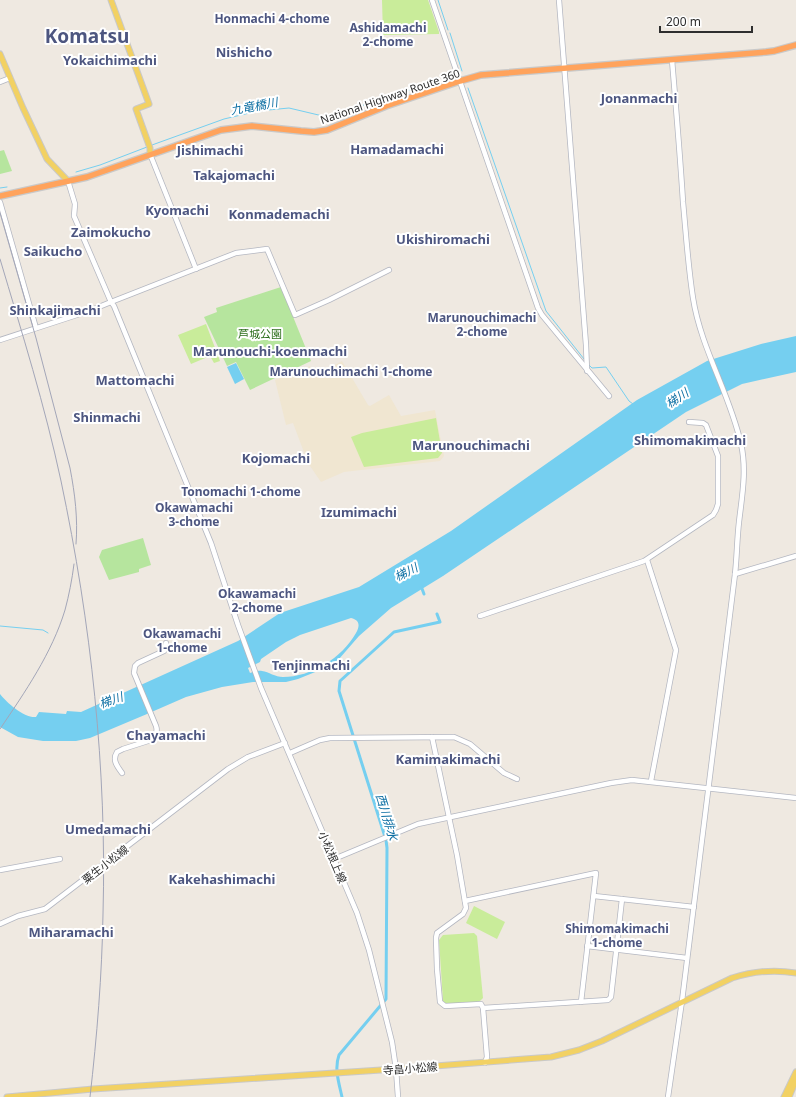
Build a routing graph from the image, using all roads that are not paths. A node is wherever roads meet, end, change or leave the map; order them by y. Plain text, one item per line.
1 (111, 0) edge
2 (432, 0) edge
3 (559, 0) edge
4 (796, 45) edge
5 (0, 54) edge
6 (672, 60) junction
7 (564, 68) junction
8 (10, 78) junction
9 (460, 81) junction
10 (0, 82) edge
11 (150, 151) junction
12 (68, 181) junction
13 (0, 196) edge
14 (0, 202) edge
15 (196, 269) junction
16 (389, 270) dead end
17 (111, 302) junction
18 (36, 328) junction
19 (0, 340) edge
20 (587, 369) junction
21 (609, 396) dead end
22 (689, 422) dead end
23 (796, 556) edge
24 (646, 560) junction
25 (735, 574) junction
26 (480, 616) dead end
27 (166, 643) dead end
28 (432, 737) junction
29 (285, 742) junction
30 (290, 753) junction
31 (122, 773) dead end
32 (517, 779) dead end
33 (651, 781) junction
34 (709, 788) junction
35 (796, 798) edge
36 (449, 816) junction
37 (60, 859) dead end
38 (334, 860) junction
39 (0, 870) edge
40 (594, 896) junction
41 (622, 899) junction
42 (465, 901) junction
43 (694, 907) junction
44 (0, 924) edge
45 (587, 946) junction
46 (616, 949) junction
47 (687, 958) junction
48 (796, 973) edge
49 (682, 1001) junction
50 (581, 1002) junction
51 (483, 1008) junction
52 (485, 1063) junction
53 (396, 1069) junction
54 (796, 1072) edge
55 (796, 1080) edge
56 (7, 1097) edge
57 (398, 1097) edge
58 (668, 1097) edge
59 (784, 1097) edge
60 (789, 1097) edge

1 - 11 main road
2 - 9 street
3 - 7 street
4 - 6 highway, National Highway Route 360
5 - 8 main road
6 - 7 highway, National Highway Route 360
6 - 25 street
7 - 9 highway, National Highway Route 360
7 - 20 street
8 - 10 street
8 - 12 main road
9 - 11 highway, National Highway Route 360
9 - 20 street
11 - 12 highway, National Highway Route 360
11 - 15 street
12 - 13 highway, National Highway Route 360
12 - 17 street, 小松根上線
14 - 18 street
15 - 16 street
15 - 17 street
17 - 18 street
17 - 29 street, 小松根上線
18 - 19 street
20 - 21 street
22 - 24 street
23 - 25 street
24 - 26 street
24 - 33 street
25 - 34 street
27 - 31 street
28 - 30 street
28 - 32 street
28 - 36 street
29 - 30 street, 小松根上線
29 - 44 street, 粟生小松線
30 - 38 street, 小松根上線
33 - 34 street
33 - 36 street
34 - 35 street
34 - 43 street
36 - 38 street
36 - 42 street
37 - 39 street
38 - 53 street, 小松根上線
40 - 41 street
40 - 42 street
40 - 45 street
41 - 43 street
41 - 46 street
42 - 51 street
43 - 47 street
45 - 46 street
45 - 50 street
46 - 47 street
46 - 50 street
47 - 49 street
48 - 49 main road, 寺畠小松線
49 - 52 main road, 寺畠小松線
49 - 58 street
50 - 51 street
51 - 52 street
52 - 53 main road, 寺畠小松線
53 - 56 main road, 寺畠小松線
53 - 57 street, 小松根上線
54 - 59 main road
55 - 60 main road

